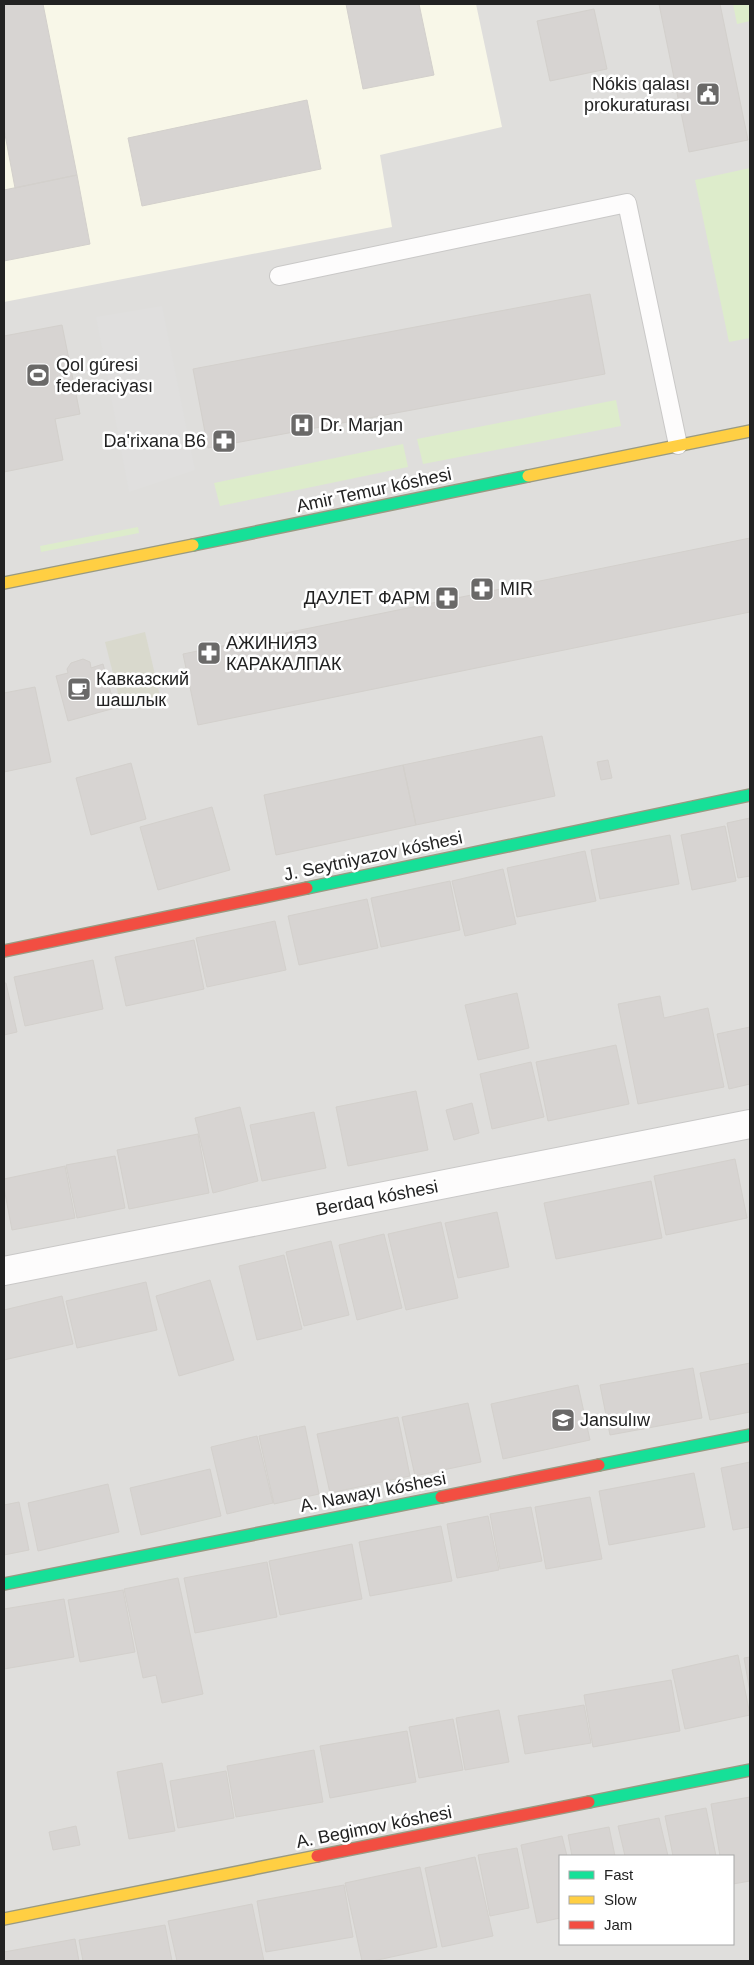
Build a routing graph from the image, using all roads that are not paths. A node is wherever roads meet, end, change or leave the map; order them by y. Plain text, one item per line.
1 (278, 276) dead end
2 (750, 430) edge
3 (678, 445) junction
4 (4, 583) edge
5 (750, 795) edge
6 (4, 951) edge
7 (750, 1124) edge
8 (4, 1271) edge
9 (750, 1435) edge
10 (4, 1584) edge
11 (750, 1770) edge
12 (4, 1919) edge

1 - 3 lane
2 - 3 street, Amir Temur kóshesi
3 - 4 street, Amir Temur kóshesi
5 - 6 street, J. Seytniyazov kóshesi
7 - 8 street, Berdaq kóshesi
9 - 10 street, A. Nawayı kóshesi
11 - 12 street, A. Begimov kóshesi

